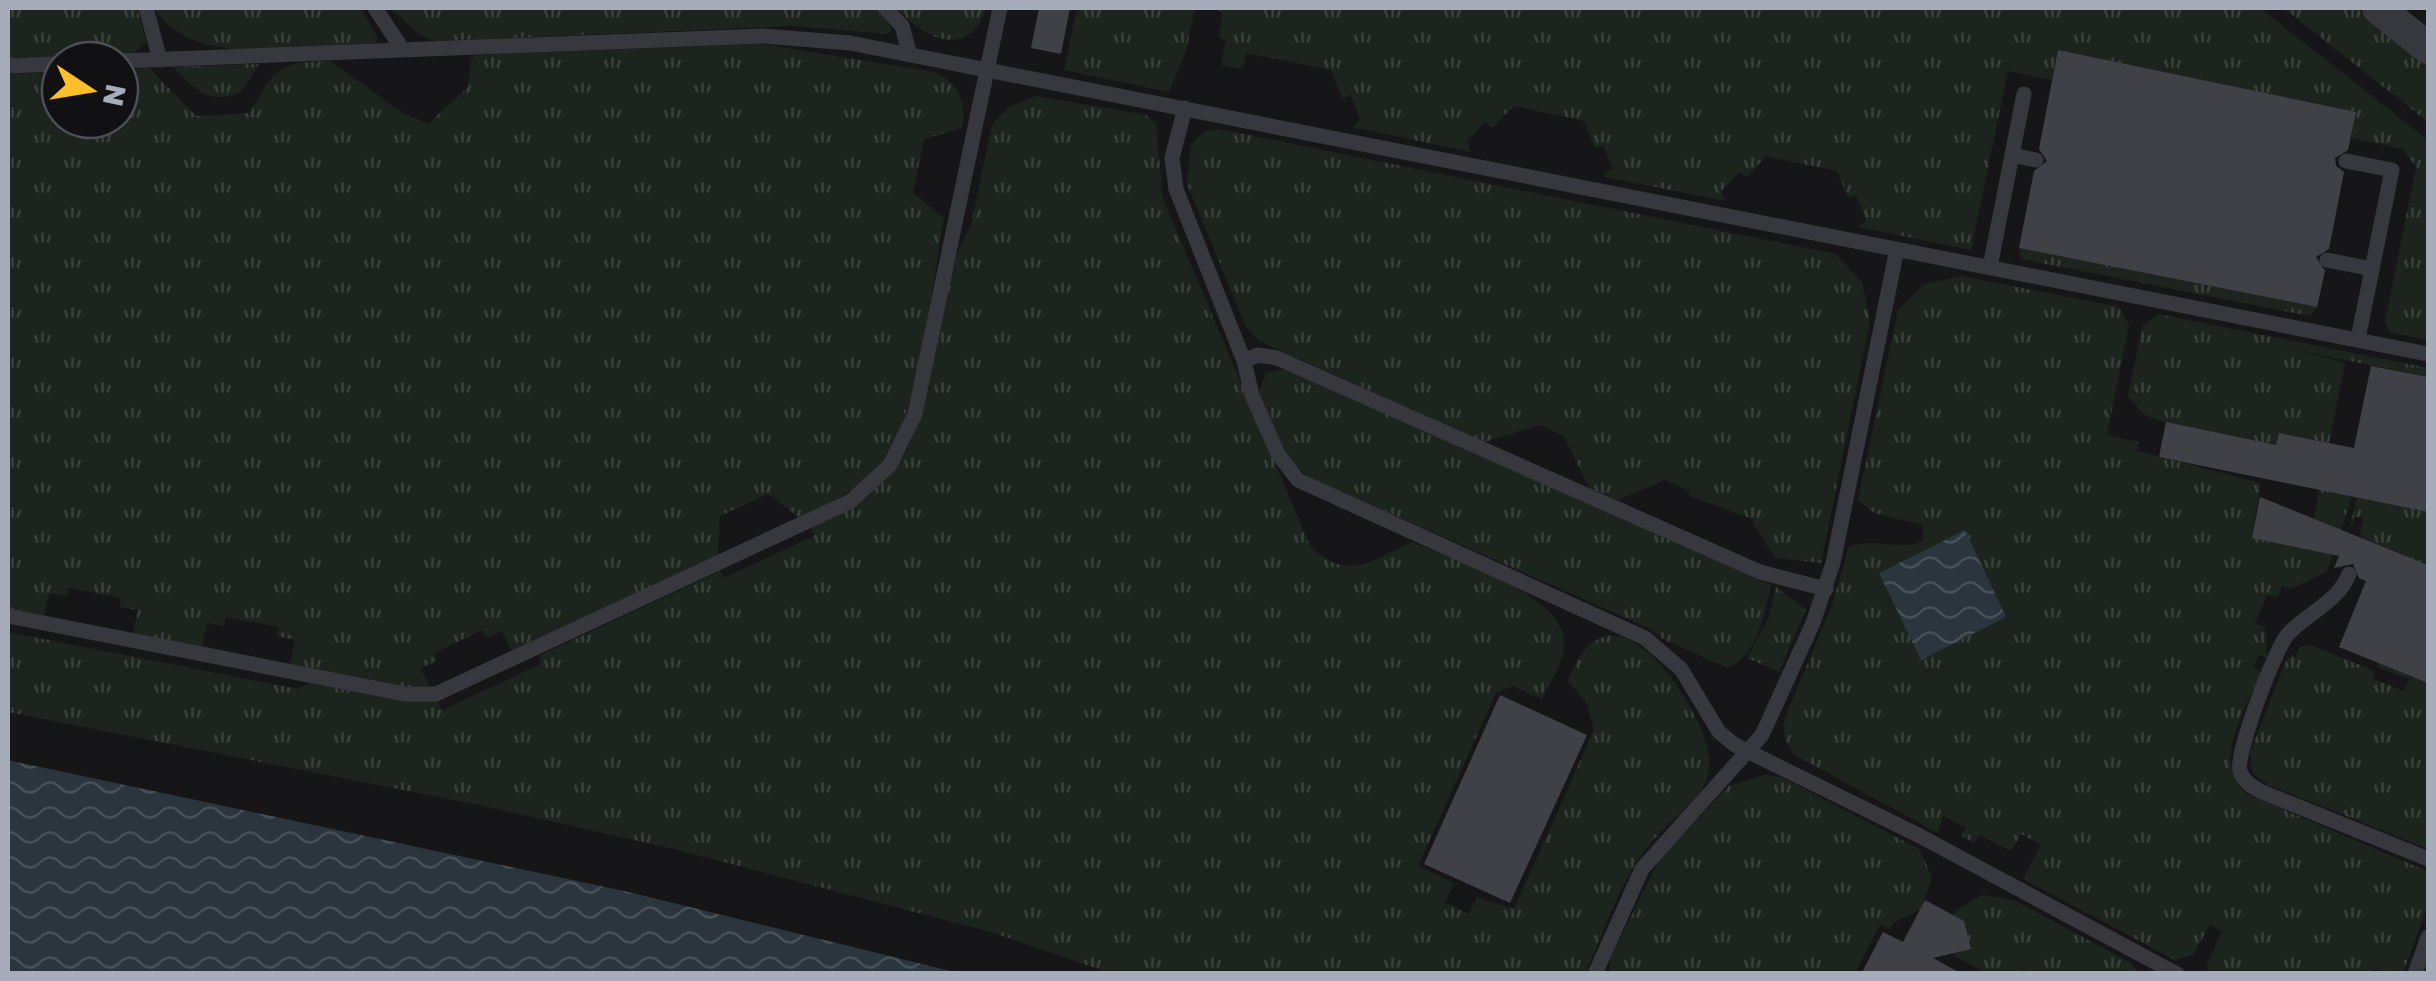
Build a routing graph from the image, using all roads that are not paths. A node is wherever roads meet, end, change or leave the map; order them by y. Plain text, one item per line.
1 (146, 8) edge
2 (374, 8) edge
3 (886, 8) edge
4 (1000, 8) edge
5 (2378, 8) edge
6 (2428, 48) edge
7 (402, 50) junction
8 (909, 52) junction
9 (140, 60) edge
10 (160, 60) junction
11 (40, 65) edge
12 (8, 66) edge
13 (988, 70) junction
14 (2024, 94) dead end
15 (1185, 108) junction
16 (2012, 155) junction
17 (2036, 160) dead end
18 (2346, 162) dead end
19 (1896, 248) junction
20 (2327, 260) dead end
21 (1990, 267) junction
22 (2372, 269) junction
23 (2358, 340) junction
24 (2428, 354) edge
25 (1244, 360) junction
26 (2348, 574) dead end
27 (1826, 589) junction
28 (8, 616) edge
29 (1751, 752) junction
30 (2428, 860) edge
31 (2428, 937) edge
32 (2173, 973) edge
33 (1595, 974) edge
34 (2415, 974) edge

1 - 10 lane
2 - 7 lane
3 - 8 lane
4 - 13 lane
5 - 6 street
7 - 8 lane
7 - 10 lane
8 - 13 lane
9 - 10 lane
11 - 12 lane
13 - 15 lane
13 - 28 lane
14 - 16 lane
15 - 19 lane
15 - 25 lane
16 - 17 lane
16 - 21 lane
18 - 22 lane
19 - 21 lane
19 - 27 lane
20 - 22 lane
21 - 23 lane
22 - 23 lane
23 - 24 lane
25 - 27 lane
25 - 29 lane
26 - 30 lane
27 - 29 lane
29 - 32 lane
29 - 33 lane
31 - 34 lane

